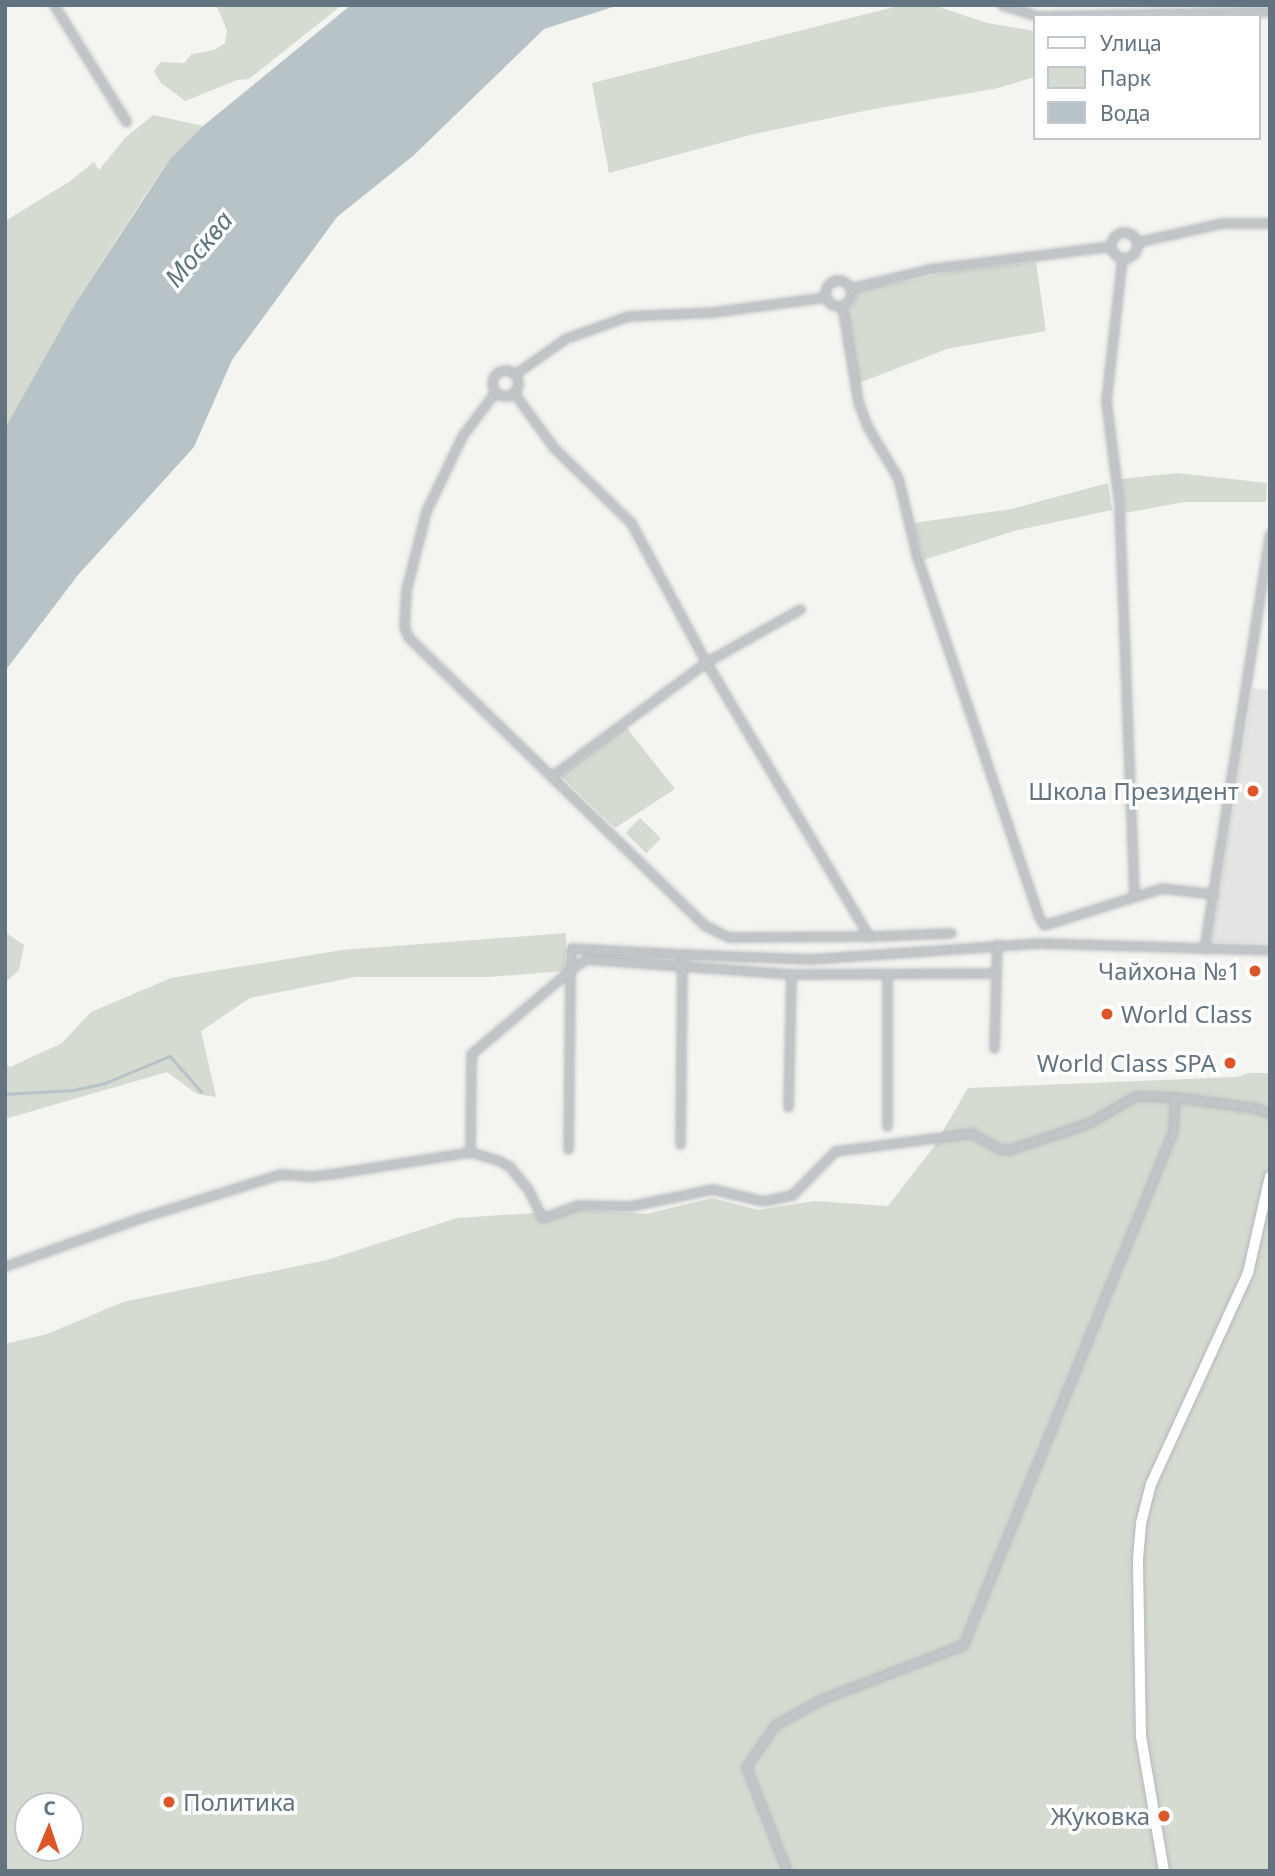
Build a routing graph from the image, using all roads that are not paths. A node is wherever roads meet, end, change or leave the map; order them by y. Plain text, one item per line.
1 (54, 5) edge
2 (1002, 5) edge
3 (1270, 11) edge
4 (1131, 14) edge
5 (1034, 15) edge
6 (126, 121) dead end
7 (1270, 223) edge
8 (1137, 242) junction
9 (1110, 246) junction
10 (1122, 258) junction
11 (851, 288) junction
12 (825, 297) junction
13 (842, 306) junction
14 (515, 374) junction
15 (495, 392) junction
16 (514, 393) junction
17 (1270, 533) edge
18 (800, 610) dead end
19 (706, 662) junction
20 (553, 775) junction
21 (1214, 894) junction
22 (1134, 895) junction
23 (951, 933) dead end
24 (869, 936) junction
25 (997, 944) junction
26 (1204, 949) junction
27 (1270, 950) edge
28 (682, 954) junction
29 (684, 965) junction
30 (570, 970) junction
31 (996, 973) junction
32 (791, 974) junction
33 (887, 975) junction
34 (994, 1048) dead end
35 (1175, 1097) junction
36 (788, 1107) dead end
37 (1270, 1114) edge
38 (887, 1126) dead end
39 (680, 1144) dead end
40 (568, 1149) dead end
41 (470, 1152) junction
42 (1270, 1176) edge
43 (5, 1266) edge
44 (1164, 1870) edge
45 (787, 1871) edge

1 - 6 street
2 - 5 street
3 - 4 street
7 - 8 street
8 - 9 street
8 - 10 street
9 - 10 street
9 - 11 street
10 - 22 street
11 - 12 street
11 - 13 street
12 - 13 street
12 - 14 street
13 - 22 street
14 - 15 street
14 - 16 street
15 - 16 street
15 - 20 street
16 - 19 street
17 - 21 street
18 - 19 street
19 - 20 street
19 - 24 street
20 - 24 street
21 - 22 street
21 - 26 street
23 - 24 street
25 - 26 street
25 - 28 street
25 - 31 street
26 - 27 street
28 - 29 street
28 - 30 street
29 - 30 street
29 - 32 street
29 - 39 street
30 - 40 street
30 - 41 street
31 - 33 street
31 - 34 street
32 - 33 street
32 - 36 street
33 - 38 street
35 - 37 street
35 - 41 street
35 - 45 street
41 - 43 street
42 - 44 main road

